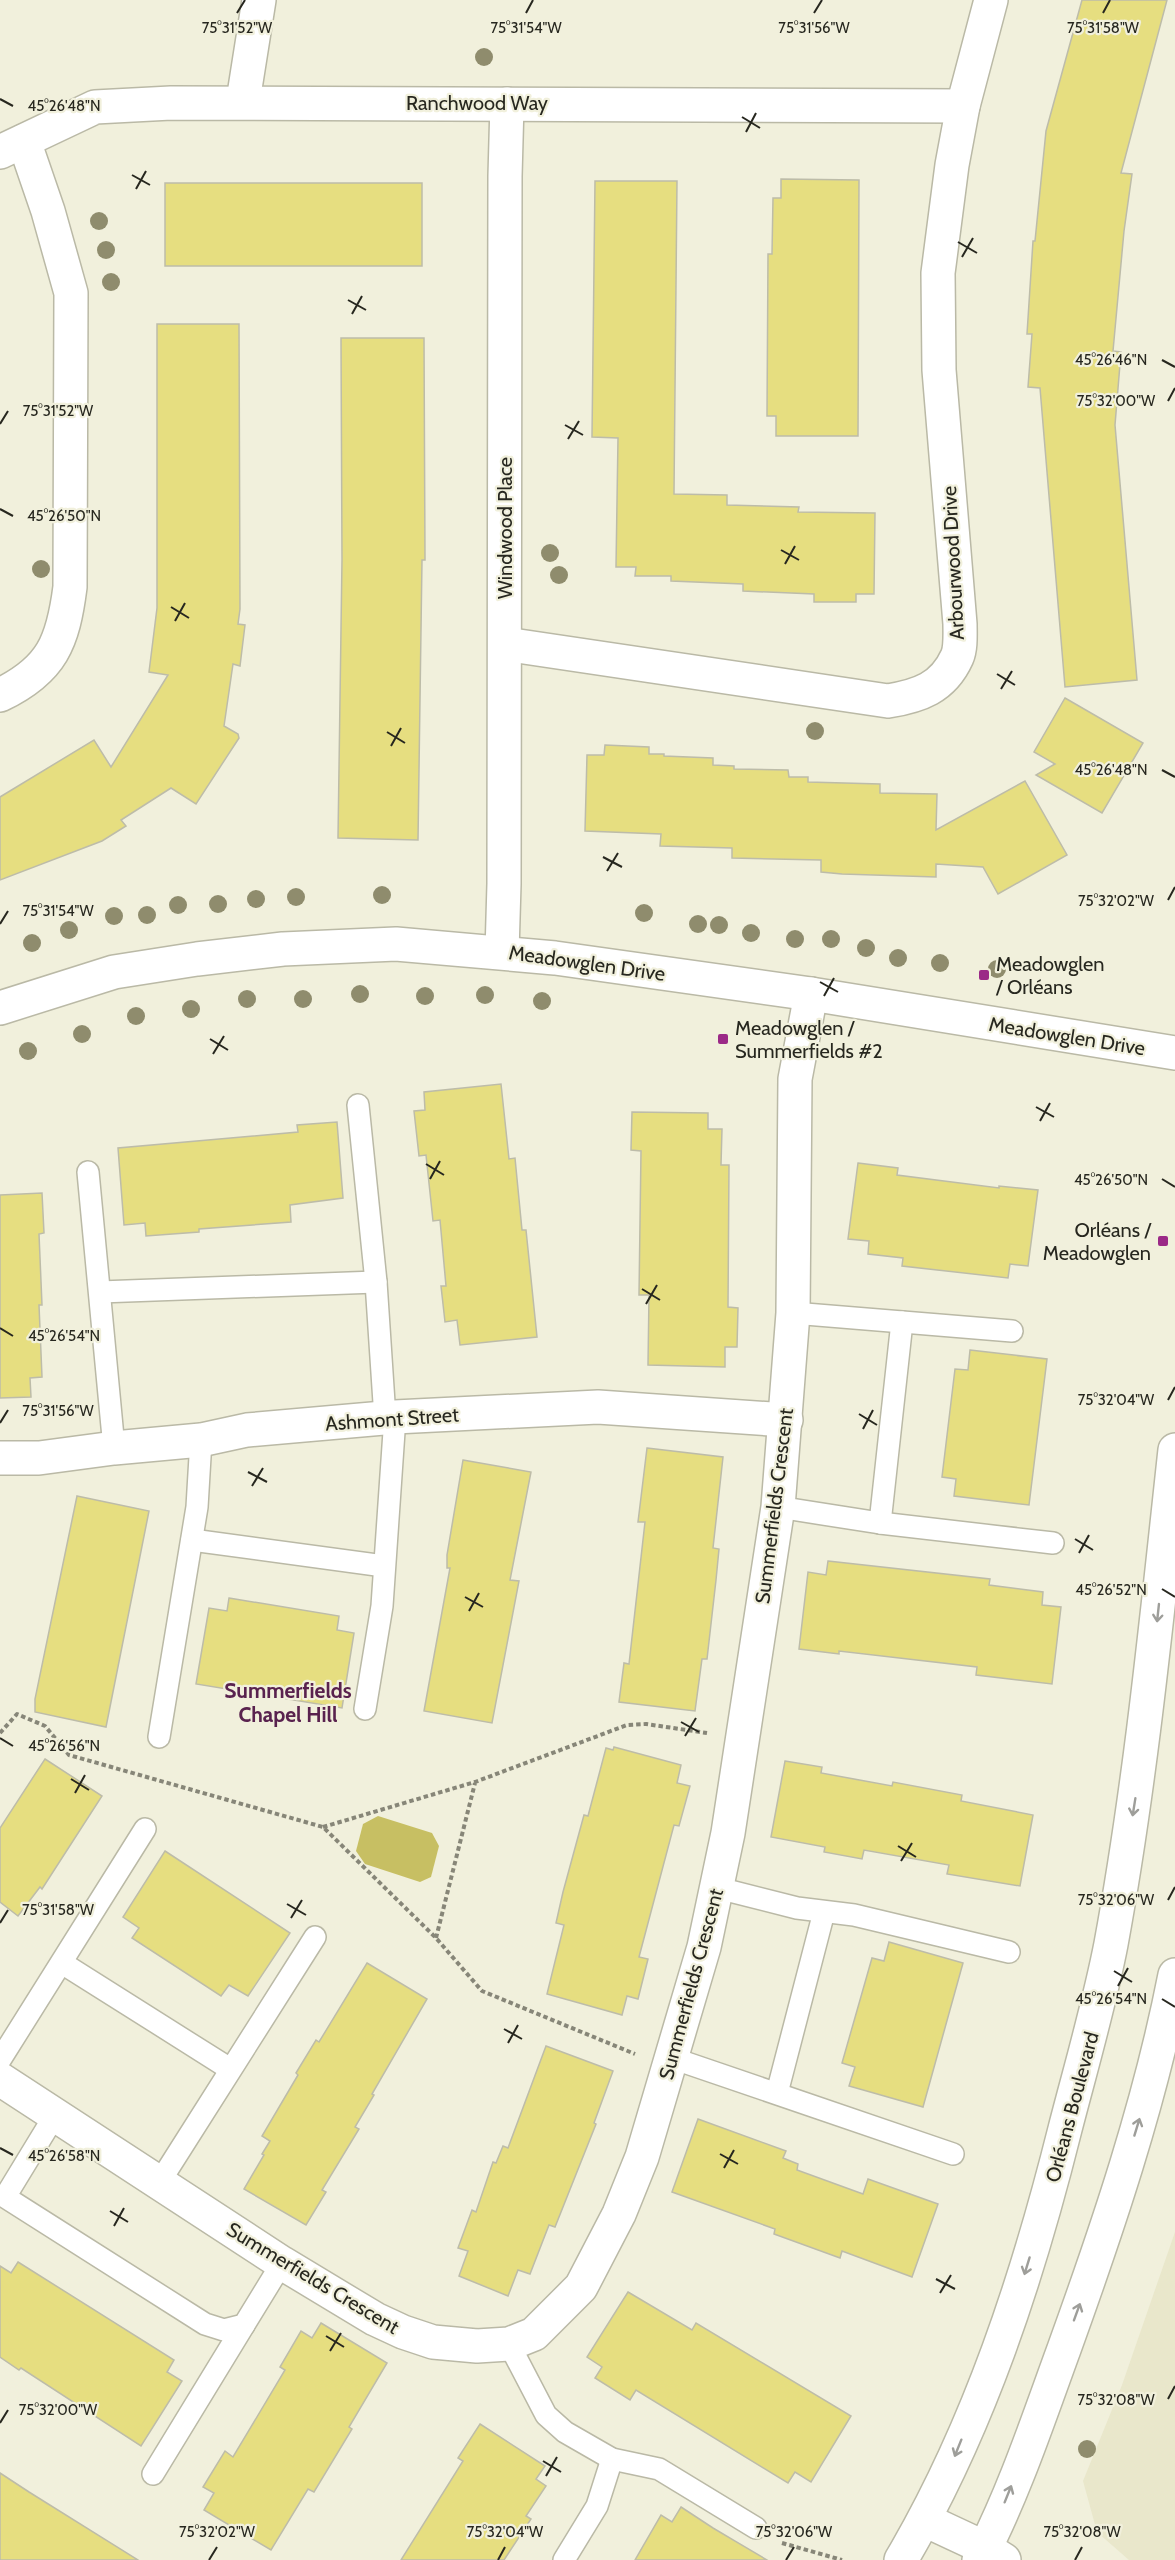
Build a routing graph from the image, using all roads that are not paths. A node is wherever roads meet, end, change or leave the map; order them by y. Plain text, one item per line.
1 (259, 0) edge
2 (991, 0) edge
3 (243, 102) junction
4 (507, 104) junction
5 (963, 106) junction
6 (12, 146) edge
7 (505, 644) junction
8 (0, 695) edge
9 (502, 952) junction
10 (811, 994) junction
11 (0, 1008) edge
12 (1175, 1053) edge
13 (358, 1105) dead end
14 (88, 1172) dead end
15 (376, 1282) junction
16 (100, 1292) junction
17 (793, 1313) junction
18 (903, 1322) junction
19 (1012, 1331) dead end
20 (390, 1417) junction
21 (786, 1420) junction
22 (201, 1440) junction
23 (114, 1448) junction
24 (1175, 1450) edge
25 (0, 1458) edge
26 (778, 1507) junction
27 (880, 1523) junction
28 (192, 1540) junction
29 (1053, 1543) dead end
30 (384, 1566) junction
31 (365, 1709) dead end
32 (159, 1737) dead end
33 (145, 1829) dead end
34 (718, 1888) junction
35 (824, 1912) junction
36 (315, 1937) dead end
37 (1009, 1952) dead end
38 (62, 1963) junction
39 (1175, 1975) edge
40 (0, 2060) edge
41 (671, 2063) junction
42 (230, 2068) junction
43 (0, 2079) edge
44 (777, 2093) junction
45 (55, 2115) junction
46 (953, 2154) dead end
47 (159, 2183) junction
48 (2, 2201) edge
49 (282, 2263) junction
50 (244, 2325) junction
51 (508, 2344) junction
52 (612, 2459) junction
53 (153, 2474) dead end
54 (925, 2520) junction
55 (756, 2528) road end
56 (989, 2556) edge
57 (564, 2560) edge
58 (901, 2560) edge

1 - 3 street
2 - 5 street, Arbourwood Drive
3 - 4 street, Ranchwood Way
3 - 6 street, Ranchwood Way
4 - 5 street, Ranchwood Way
4 - 7 street, Windwood Place
5 - 7 street, Arbourwood Drive
6 - 8 street
7 - 9 street, Windwood Place
9 - 10 street, Meadowglen Drive
9 - 11 street, Meadowglen Drive
10 - 12 street, Meadowglen Drive
10 - 17 street, Summerfields Crescent
13 - 15 lane
14 - 16 lane
15 - 16 lane
15 - 20 lane
16 - 23 lane
17 - 18 lane
17 - 21 street, Summerfields Crescent
18 - 19 lane
18 - 27 lane
20 - 21 street, Ashmont Street
20 - 22 street, Ashmont Street
20 - 30 lane
21 - 26 street, Summerfields Crescent
22 - 23 street, Ashmont Street
22 - 28 lane
23 - 25 street, Ashmont Street
24 -> 54 street, Orléans Boulevard
26 - 27 lane
26 - 34 street, Summerfields Crescent
27 - 29 lane
28 - 30 lane
28 - 32 lane
30 - 31 lane
33 - 38 lane
34 - 35 lane
34 - 41 street, Summerfields Crescent
35 - 37 lane
35 - 44 lane
36 - 42 lane
38 - 40 lane
38 - 42 lane
56 -> 39 street
41 - 44 lane
41 - 51 street, Summerfields Crescent
42 - 47 lane
43 - 45 street, Summerfields Crescent
44 - 46 lane
45 - 47 street, Summerfields Crescent
45 - 48 lane
47 - 49 street, Summerfields Crescent
48 - 50 lane
49 - 50 lane
49 - 51 street, Summerfields Crescent
50 - 53 lane
51 - 52 lane
52 - 55 lane
52 - 57 lane
54 - 56 street
54 - 58 street, Orléans Boulevard

